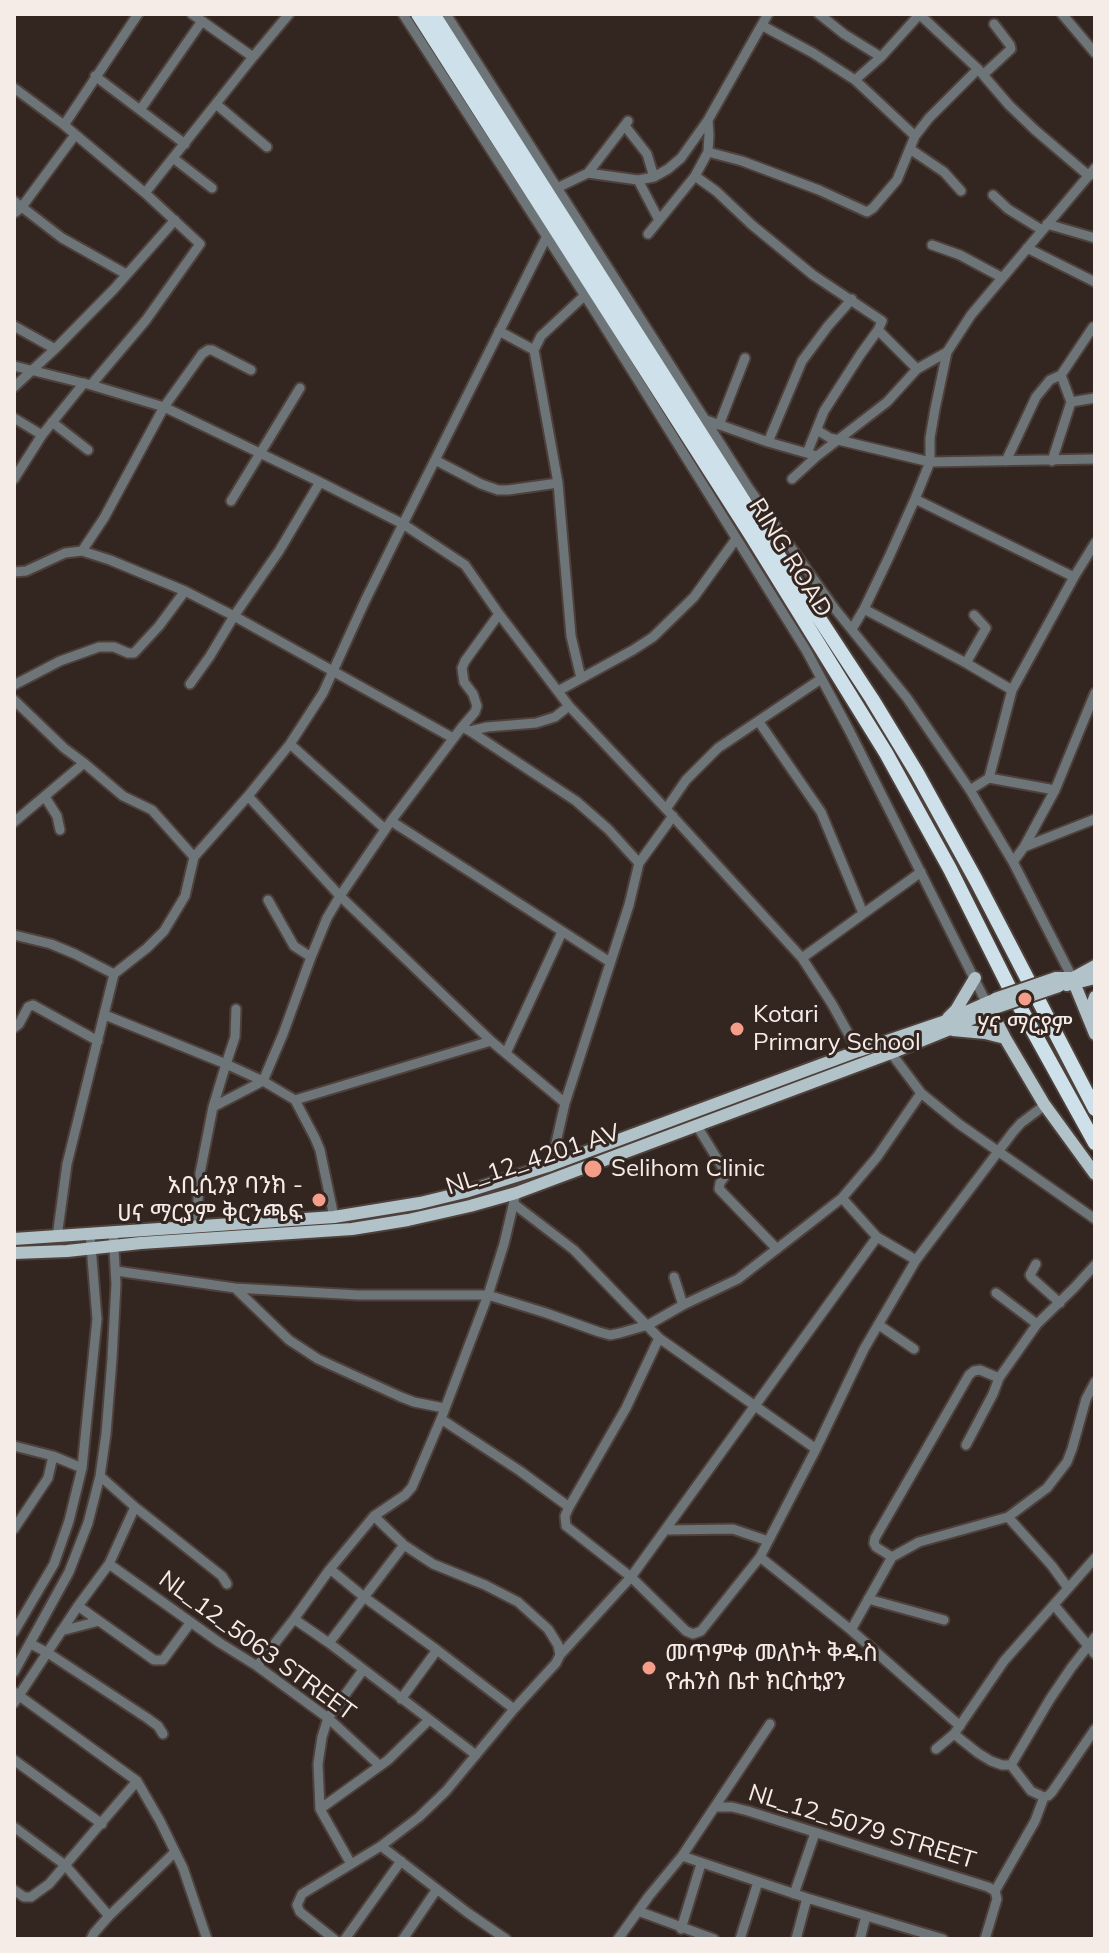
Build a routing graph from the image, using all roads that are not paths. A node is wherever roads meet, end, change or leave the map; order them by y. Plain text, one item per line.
1 (138, 14) edge
2 (192, 14) edge
3 (289, 14) edge
4 (403, 14) edge
5 (418, 14) edge
6 (433, 14) edge
7 (446, 14) edge
8 (768, 14) edge
9 (819, 14) edge
10 (919, 14) edge
11 (1062, 14) edge
12 (202, 21) junction
13 (994, 24) dead end
14 (763, 26) junction
15 (1095, 53) edge
16 (253, 57) junction
17 (881, 57) junction
18 (981, 72) junction
19 (95, 76) junction
20 (855, 80) junction
21 (14, 88) edge
22 (216, 104) junction
23 (140, 110) junction
24 (708, 120) junction
25 (64, 125) junction
26 (75, 135) junction
27 (915, 136) junction
28 (185, 144) junction
29 (267, 147) dead end
30 (910, 149) junction
31 (708, 152) junction
32 (173, 158) junction
33 (1092, 172) edge
34 (588, 173) junction
35 (695, 176) junction
36 (654, 177) junction
37 (638, 180) junction
38 (212, 188) dead end
39 (557, 188) junction
40 (961, 191) dead end
41 (145, 193) junction
42 (993, 195) dead end
43 (16, 207) edge
44 (175, 220) junction
45 (659, 220) junction
46 (1044, 227) junction
47 (648, 234) dead end
48 (546, 238) junction
49 (1095, 238) edge
50 (932, 245) dead end
51 (1027, 248) junction
52 (126, 274) junction
53 (1001, 277) junction
54 (1095, 282) edge
55 (584, 296) junction
56 (852, 299) junction
57 (14, 326) edge
58 (1094, 326) edge
59 (878, 330) junction
60 (499, 331) junction
61 (55, 349) junction
62 (534, 350) junction
63 (947, 352) junction
64 (745, 358) dead end
65 (14, 366) edge
66 (917, 369) junction
67 (31, 370) junction
68 (251, 370) dead end
69 (1061, 375) junction
70 (88, 384) junction
71 (14, 387) edge
72 (300, 388) dead end
73 (1095, 398) edge
74 (1071, 402) junction
75 (164, 407) junction
76 (14, 418) edge
77 (705, 420) junction
78 (52, 422) junction
79 (719, 425) junction
80 (817, 430) junction
81 (42, 435) junction
82 (839, 440) junction
83 (768, 442) junction
84 (88, 450) dead end
85 (260, 453) junction
86 (812, 455) junction
87 (1095, 459) edge
88 (435, 460) junction
89 (1006, 461) junction
90 (1052, 461) junction
91 (930, 462) junction
92 (14, 479) edge
93 (792, 479) dead end
94 (320, 482) junction
95 (558, 483) junction
96 (915, 499) junction
97 (231, 501) dead end
98 (403, 524) junction
99 (736, 539) junction
100 (1095, 543) edge
101 (82, 551) junction
102 (14, 572) edge
103 (1074, 577) junction
104 (185, 591) junction
105 (864, 609) junction
106 (499, 614) junction
107 (974, 615) dead end
108 (234, 616) junction
109 (852, 629) junction
110 (966, 663) junction
111 (332, 671) junction
112 (581, 678) junction
113 (821, 679) junction
114 (190, 684) dead end
115 (14, 685) edge
116 (1012, 690) junction
117 (558, 691) junction
118 (1095, 693) edge
119 (14, 700) edge
120 (569, 706) junction
121 (759, 722) junction
122 (466, 729) junction
123 (453, 738) junction
124 (290, 744) junction
125 (84, 763) junction
126 (989, 778) junction
127 (970, 790) junction
128 (1055, 790) junction
129 (248, 796) junction
130 (45, 797) junction
131 (670, 812) junction
132 (1095, 819) edge
133 (14, 822) edge
134 (388, 825) junction
135 (60, 830) dead end
136 (1024, 847) junction
137 (194, 857) junction
138 (1013, 862) junction
139 (639, 863) junction
140 (921, 872) junction
141 (340, 896) junction
142 (268, 900) dead end
143 (863, 913) junction
144 (562, 932) junction
145 (15, 935) edge
146 (311, 957) junction
147 (802, 958) junction
148 (610, 962) junction
149 (1095, 966) edge
150 (114, 974) junction
151 (975, 978) junction
152 (1095, 978) edge
153 (1074, 981) junction
154 (1095, 997) edge
155 (990, 1005) junction
156 (236, 1009) dead end
157 (105, 1015) junction
158 (1088, 1016) junction
159 (948, 1025) junction
160 (14, 1028) edge
161 (1095, 1034) edge
162 (1005, 1038) junction
163 (98, 1041) junction
164 (491, 1041) junction
165 (858, 1051) junction
166 (506, 1053) junction
167 (891, 1053) junction
168 (226, 1064) junction
169 (263, 1081) junction
170 (921, 1093) junction
171 (295, 1100) junction
172 (565, 1103) junction
173 (1044, 1105) junction
174 (213, 1107) junction
175 (1095, 1109) edge
176 (697, 1126) junction
177 (1095, 1143) edge
178 (999, 1152) junction
179 (551, 1165) junction
180 (1095, 1174) edge
181 (842, 1198) junction
182 (515, 1199) junction
183 (334, 1217) junction
184 (1095, 1219) edge
185 (196, 1225) junction
186 (113, 1232) junction
187 (90, 1234) junction
188 (57, 1237) junction
189 (877, 1237) junction
190 (14, 1239) edge
191 (114, 1246) junction
192 (92, 1248) junction
193 (777, 1249) junction
194 (14, 1253) edge
195 (916, 1260) junction
196 (1036, 1264) dead end
197 (1095, 1265) edge
198 (116, 1271) junction
199 (674, 1277) dead end
200 (235, 1288) junction
201 (996, 1293) dead end
202 (488, 1295) junction
203 (1060, 1303) junction
204 (683, 1305) junction
205 (1037, 1324) junction
206 (648, 1325) junction
207 (879, 1325) junction
208 (659, 1338) junction
209 (914, 1349) dead end
210 (999, 1378) junction
211 (1095, 1382) edge
212 (755, 1407) junction
213 (444, 1408) junction
214 (441, 1419) junction
215 (966, 1445) dead end
216 (14, 1446) edge
217 (816, 1449) junction
218 (53, 1456) junction
219 (82, 1468) junction
220 (100, 1476) junction
221 (135, 1507) junction
222 (569, 1507) junction
223 (374, 1516) junction
224 (1008, 1517) junction
225 (14, 1529) edge
226 (666, 1530) junction
227 (768, 1541) junction
228 (404, 1545) junction
229 (760, 1557) junction
230 (892, 1557) junction
231 (1095, 1558) edge
232 (109, 1564) junction
233 (330, 1569) junction
234 (631, 1577) junction
235 (227, 1584) dead end
236 (1068, 1588) junction
237 (364, 1597) junction
238 (868, 1599) junction
239 (1054, 1605) junction
240 (78, 1606) junction
241 (294, 1619) junction
242 (944, 1620) dead end
243 (99, 1621) junction
244 (191, 1622) junction
245 (851, 1630) junction
246 (61, 1631) junction
247 (14, 1632) edge
248 (1095, 1637) edge
249 (329, 1643) junction
250 (31, 1644) junction
251 (1087, 1647) junction
252 (437, 1650) junction
253 (48, 1653) junction
254 (1095, 1654) edge
255 (560, 1655) junction
256 (257, 1666) junction
257 (363, 1670) junction
258 (14, 1672) edge
259 (16, 1697) edge
260 (401, 1699) junction
261 (514, 1709) junction
262 (328, 1718) junction
263 (429, 1720) junction
264 (770, 1724) dead end
265 (1095, 1729) edge
266 (957, 1730) junction
267 (163, 1734) dead end
268 (936, 1749) dead end
269 (476, 1755) junction
270 (14, 1760) edge
271 (379, 1765) junction
272 (1011, 1765) junction
273 (137, 1781) junction
274 (1044, 1797) junction
275 (716, 1807) junction
276 (320, 1809) junction
277 (102, 1824) junction
278 (14, 1827) edge
279 (815, 1833) junction
280 (381, 1846) junction
281 (175, 1852) junction
282 (682, 1856) junction
283 (401, 1861) junction
284 (351, 1864) junction
285 (701, 1864) junction
286 (65, 1865) junction
287 (758, 1882) junction
288 (437, 1889) junction
289 (14, 1890) edge
290 (995, 1891) junction
291 (794, 1894) junction
292 (807, 1898) junction
293 (638, 1911) junction
294 (109, 1916) junction
295 (866, 1916) junction
296 (681, 1929) junction
297 (924, 1936) edge
298 (91, 1939) edge
299 (207, 1939) edge
300 (334, 1939) edge
301 (345, 1939) edge
302 (403, 1939) edge
303 (506, 1939) edge
304 (618, 1939) edge
305 (714, 1939) edge
306 (740, 1939) edge
307 (796, 1939) edge
308 (860, 1939) edge
309 (943, 1939) edge
310 (985, 1939) edge

1 - 19 street
2 - 12 street
3 - 16 street
4 - 48 street
5 - 177 highway, RING ROAD
6 - 175 highway, RING ROAD
7 - 39 street
8 - 14 street
9 - 17 street
10 - 17 street
10 - 18 street
11 - 15 street
12 - 16 street
12 - 23 street
13 - 18 street
14 - 20 street
14 - 24 street
16 - 22 street
17 - 20 street
18 - 27 street
18 - 33 street
19 - 23 street
19 - 25 street
20 - 27 street
21 - 25 street
22 - 28 street
22 - 29 street
23 - 28 street
24 - 31 street
24 - 36 street
25 - 26 street
26 - 41 street
26 - 43 street
27 - 30 street
28 - 32 street
30 - 31 street
30 - 40 street
31 - 35 street
32 - 38 street
32 - 41 street
33 - 46 street
34 - 36 street
34 - 37 street
34 - 39 street
35 - 45 street
35 - 56 street
36 - 37 street
37 - 45 street
39 - 77 street
41 - 44 street
42 - 46 street
43 - 52 street
44 - 52 street
44 - 70 street
45 - 47 street
46 - 49 street
46 - 51 street
48 - 55 street
48 - 60 street
50 - 53 street
51 - 53 street
51 - 54 street
52 - 61 street
53 - 63 street
55 - 62 street
55 - 99 street
56 - 59 street
56 - 83 street
57 - 61 street
58 - 69 street
59 - 66 street
59 - 80 street
60 - 62 street
60 - 88 street
61 - 67 street
62 - 95 street
63 - 66 street
63 - 91 street
64 - 79 street
65 - 67 street
66 - 82 street
67 - 70 street
67 - 71 street
68 - 75 street
69 - 74 street
69 - 89 street
70 - 75 street
70 - 78 street
72 - 85 street
73 - 74 street
74 - 90 street
75 - 85 street
75 - 101 street
76 - 81 street
77 - 79 street
77 - 109 street
78 - 81 street
78 - 84 street
79 - 83 street
80 - 82 street
80 - 86 street
81 - 92 street
82 - 86 street
82 - 91 street
83 - 86 street
85 - 94 street
85 - 97 street
86 - 93 street
87 - 90 street
88 - 95 street
88 - 98 street
89 - 90 street
89 - 91 street
91 - 96 street
94 - 98 street
94 - 108 street
95 - 112 street
96 - 103 street
96 - 105 street
98 - 106 street
98 - 111 street
99 - 112 street
99 - 113 street
100 - 103 street
101 - 102 street
101 - 104 street
103 - 116 street
104 - 108 street
104 - 115 street
105 - 109 street
105 - 110 street
106 - 117 street
106 - 122 street
107 - 110 street
108 - 111 street
108 - 114 street
109 - 127 street
110 - 116 street
111 - 123 street
111 - 124 street
112 - 117 street
113 - 121 street
113 - 140 street
116 - 126 street
117 - 120 street
118 - 128 street
119 - 125 street
120 - 122 street
120 - 131 street
121 - 131 street
121 - 143 street
122 - 123 street
122 - 139 street
123 - 134 street
124 - 129 street
124 - 134 street
125 - 130 street
125 - 137 street
126 - 127 street
126 - 128 street
127 - 138 street
128 - 136 street
129 - 137 street
129 - 141 street
130 - 133 street
130 - 135 street
131 - 139 street
131 - 147 street
132 - 136 street
134 - 141 street
134 - 144 street
136 - 138 street
137 - 150 street
138 - 153 street
139 - 148 street
140 - 143 street
140 - 151 street
141 - 146 street
141 - 164 street
142 - 146 street
143 - 147 street
144 - 148 street
144 - 166 street
145 - 150 street
146 - 169 street
147 - 165 street
148 - 172 street
149 - 153 main road
150 - 157 street
151 - 155 street
151 - 159 main road
152 - 153 main road
153 - 155 main road, bridge
153 - 158 main road
154 - 158 main road
155 - 159 main road
155 - 162 main road
156 - 168 street
157 - 163 street
157 - 168 street
158 - 161 main road
159 - 162 main road
159 - 165 main road, NL_12_4201 AV
159 - 167 main road, NL_12_4201 AV
160 - 163 street
162 - 173 main road
163 - 188 street
164 - 166 street
164 - 171 street
165 - 179 main road, NL_12_4201 AV
166 - 172 street
167 - 170 street
167 - 176 main road, NL_12_4201 AV
168 - 169 street
168 - 174 street
169 - 171 street
169 - 174 street
170 - 178 street
170 - 181 street
171 - 183 street
172 - 179 street
173 - 178 street
173 - 180 main road
174 - 185 street
176 - 182 main road, NL_12_4201 AV
176 - 193 street
178 - 184 street
178 - 195 street
179 - 183 main road, NL_12_4201 AV
181 - 189 street
181 - 193 street
182 - 191 main road, NL_12_4201 AV
182 - 202 street
182 - 206 street
183 - 185 main road, NL_12_4201 AV
185 - 186 main road, NL_12_4201 AV
186 - 187 main road, NL_12_4201 AV
186 - 191 street
187 - 188 main road, NL_12_4201 AV
187 - 192 street
188 - 190 main road, NL_12_4201 AV
189 - 195 street
189 - 212 street
191 - 192 main road, NL_12_4201 AV
191 - 198 street
192 - 194 main road, NL_12_4201 AV
192 - 219 street
193 - 204 street
195 - 207 street
196 - 203 street
197 - 203 street
198 - 200 street
198 - 220 street
199 - 204 street
200 - 202 street
200 - 213 street
201 - 205 street
202 - 206 street
202 - 213 street
203 - 205 street
204 - 206 street
205 - 210 street
206 - 208 street
207 - 209 street
207 - 217 street
208 - 212 street
208 - 222 street
210 - 215 street
210 - 230 street
211 - 224 street
212 - 217 street
212 - 226 street
213 - 214 street
214 - 222 street
214 - 223 street
216 - 218 street
217 - 227 street
218 - 219 street
218 - 225 street
219 - 247 street
220 - 221 street
220 - 250 street
221 - 232 street
221 - 235 street
222 - 234 street
223 - 228 street
223 - 233 street
224 - 230 street
224 - 236 street
226 - 227 street
226 - 234 street
227 - 229 street
228 - 237 street
228 - 255 street
229 - 234 street
229 - 245 street
230 - 238 street
231 - 236 street
232 - 240 street
232 - 244 street, NL_12_5063 STREET
233 - 237 street
233 - 241 street
234 - 255 street
236 - 239 street
237 - 249 street
237 - 252 street
238 - 242 street
238 - 245 street
239 - 251 street
239 - 266 street
240 - 243 street
240 - 246 street
241 - 249 street
241 - 256 street
243 - 244 street
243 - 246 street
244 - 256 street, NL_12_5063 STREET
245 - 266 street
246 - 253 street
248 - 251 street
249 - 257 street
250 - 253 street
250 - 258 street
251 - 254 street
251 - 272 street
252 - 260 street
252 - 261 street
253 - 259 street
253 - 267 street
255 - 261 street
256 - 262 street, NL_12_5063 STREET
257 - 260 street
257 - 262 street
259 - 273 street
260 - 263 street
261 - 269 street
262 - 271 street, NL_12_5063 STREET
262 - 276 street
263 - 269 street
263 - 271 street
264 - 275 street
265 - 274 street
266 - 268 street
266 - 272 street
269 - 280 street
270 - 277 street
271 - 276 street
272 - 274 street
273 - 277 street
273 - 281 street
274 - 290 street
275 - 279 street, NL_12_5079 STREET
275 - 282 street
276 - 284 street
277 - 286 street
278 - 286 street
279 - 290 street, NL_12_5079 STREET
279 - 291 street
280 - 283 street
280 - 284 street
281 - 294 street
281 - 299 street
282 - 285 street
282 - 293 street
283 - 288 street
283 - 301 street
284 - 300 street
285 - 287 street
285 - 296 street
286 - 289 street
286 - 294 street
287 - 291 street
287 - 306 street
288 - 302 street
288 - 303 street
290 - 310 street
291 - 292 street
292 - 295 street
292 - 307 street
293 - 296 street
293 - 304 street
294 - 298 street
295 - 297 street
295 - 308 street
296 - 305 street
297 - 309 street

